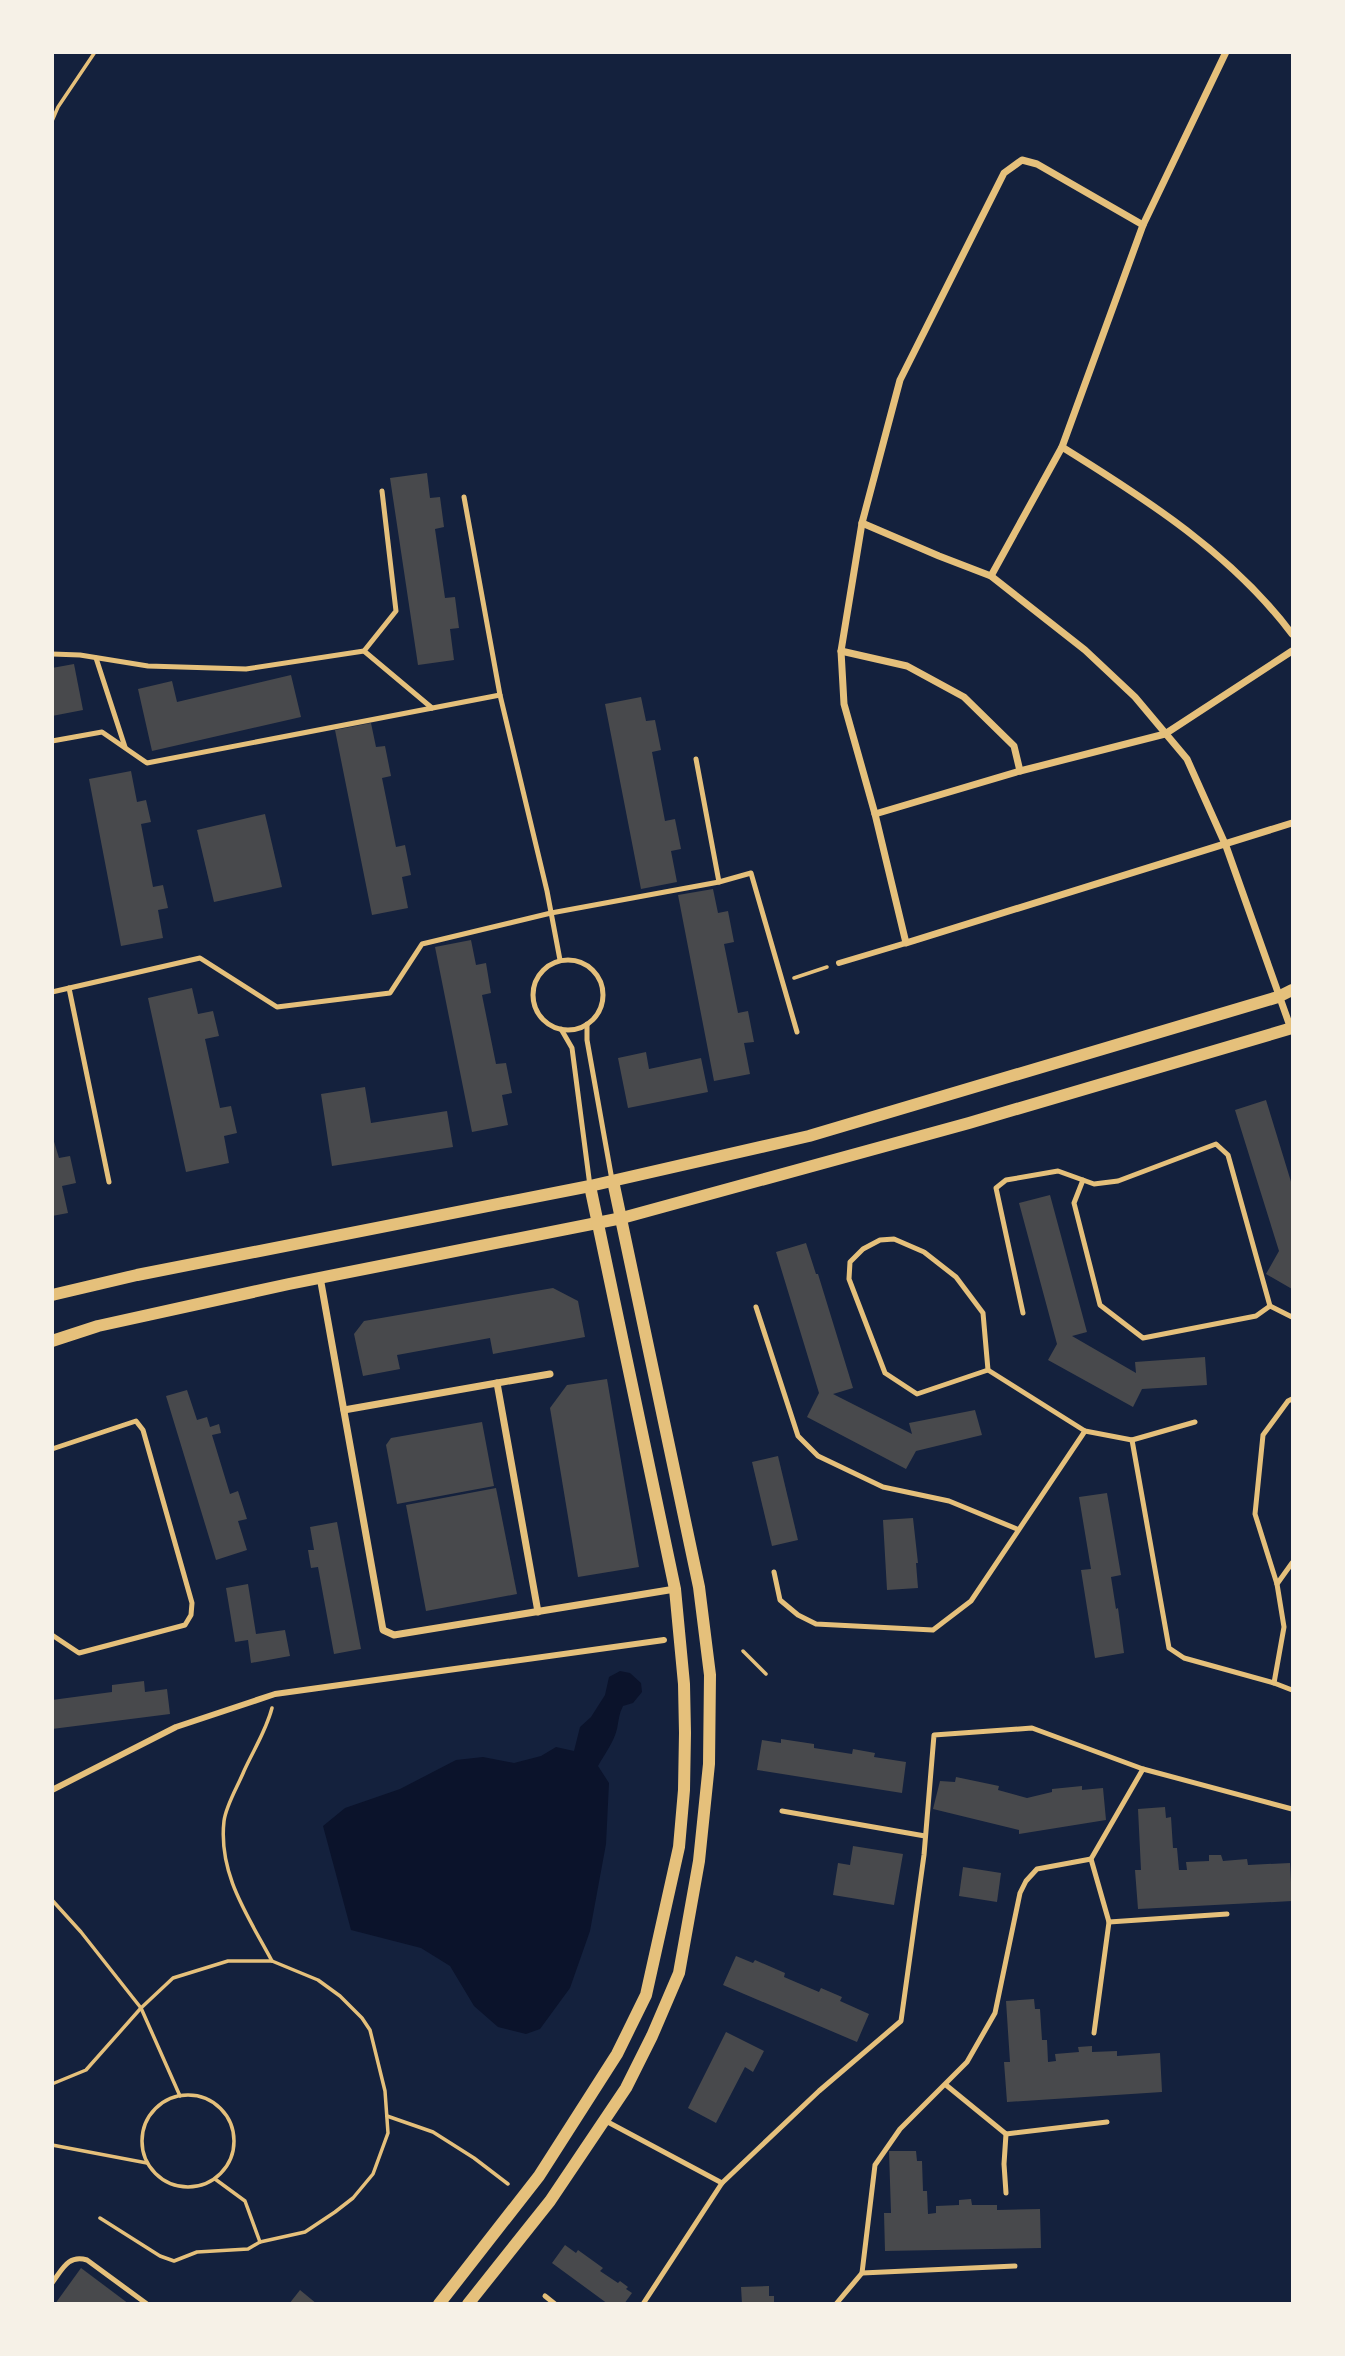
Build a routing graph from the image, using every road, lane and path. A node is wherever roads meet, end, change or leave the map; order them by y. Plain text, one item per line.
1 (95, 52) edge
2 (1226, 52) edge
3 (52, 121) edge
4 (1143, 225) junction
5 (1062, 447) junction
6 (382, 491) dead end
7 (464, 496) dead end
8 (862, 523) junction
9 (991, 576) junction
10 (1293, 634) edge
11 (364, 651) junction
12 (841, 651) junction
13 (1293, 651) edge
14 (52, 654) edge
15 (96, 658) junction
16 (500, 695) junction
17 (432, 708) junction
18 (1165, 734) junction
19 (52, 741) edge
20 (125, 747) junction
21 (696, 759) dead end
22 (1020, 771) junction
23 (875, 814) junction
24 (1293, 824) edge
25 (1226, 846) junction
26 (719, 882) junction
27 (551, 913) junction
28 (906, 943) junction
29 (560, 960) junction
30 (839, 963) joint
31 (782, 981) junction
32 (69, 988) junction
33 (1293, 989) edge
34 (52, 992) edge
35 (1278, 997) junction
36 (587, 1024) junction
37 (561, 1029) junction
38 (1292, 1030) edge
39 (797, 1032) dead end
40 (1083, 1180) junction
41 (613, 1181) junction
42 (109, 1182) dead end
43 (590, 1186) junction
44 (622, 1218) junction
45 (598, 1223) junction
46 (320, 1278) junction
47 (52, 1295) edge
48 (756, 1307) dead end
49 (1270, 1307) junction
50 (1023, 1313) dead end
51 (1293, 1317) edge
52 (52, 1341) edge
53 (988, 1370) junction
54 (550, 1374) dead end
55 (496, 1383) junction
56 (1293, 1399) edge
57 (344, 1410) junction
58 (1195, 1422) dead end
59 (1085, 1431) junction
60 (1132, 1440) junction
61 (52, 1449) edge
62 (1017, 1530) junction
63 (1293, 1563) edge
64 (774, 1572) dead end
65 (1277, 1584) junction
66 (699, 1587) junction
67 (675, 1590) junction
68 (538, 1612) junction
69 (52, 1635) edge
70 (664, 1640) dead end
71 (743, 1651) dead end
72 (766, 1674) dead end
73 (1274, 1684) junction
74 (1293, 1690) edge
75 (275, 1694) junction
76 (1143, 1769) junction
77 (52, 1790) edge
78 (1293, 1809) edge
79 (782, 1811) dead end
80 (925, 1836) junction
81 (1091, 1859) junction
82 (52, 1900) edge
83 (1227, 1914) dead end
84 (1109, 1922) junction
85 (272, 1961) junction
86 (141, 2008) junction
87 (1094, 2033) dead end
88 (52, 2084) edge
89 (946, 2085) junction
90 (180, 2096) junction
91 (387, 2116) junction
92 (604, 2120) junction
93 (1107, 2122) dead end
94 (1006, 2134) junction
95 (52, 2146) edge
96 (148, 2163) junction
97 (215, 2179) junction
98 (722, 2183) junction
99 (508, 2184) dead end
100 (1006, 2193) dead end
101 (100, 2218) dead end
102 (260, 2242) junction
103 (1015, 2266) dead end
104 (862, 2273) junction
105 (52, 2284) edge
106 (545, 2296) dead end
107 (147, 2304) edge
108 (439, 2304) edge
109 (468, 2304) edge
110 (555, 2304) edge
111 (643, 2304) edge
112 (836, 2304) edge

1 - 3 path
2 - 4 street
4 - 5 street
4 - 8 street
5 - 9 street
5 - 10 street
6 - 11 lane
7 - 16 lane
8 - 9 street
8 - 12 street
9 - 18 street
11 - 15 lane
11 - 17 lane
12 - 22 street
12 - 23 street
13 - 18 street
14 - 15 lane
15 - 20 lane
16 - 17 lane
16 - 27 lane
17 - 20 lane
18 - 22 street
18 - 25 street
19 - 20 lane
21 - 26 lane
22 - 23 street
23 - 28 street
24 - 25 street
25 - 28 street
25 - 35 street
26 - 27 lane
26 - 31 lane
27 - 29 lane
27 - 32 lane
28 - 30 street
29 - 36 lane
29 - 37 lane
30 - 31 path
31 - 39 lane
32 - 34 lane
32 - 42 lane
33 - 35 street
35 - 38 street
35 - 41 street
36 - 37 lane
36 - 41 lane
37 - 43 lane
38 - 44 street
40 - 49 lane
40 - 49 lane
40 - 50 lane
41 - 43 street
41 - 44 street
43 - 45 street
43 - 47 street
44 - 45 street
44 - 66 street
45 - 46 street
45 - 67 street
46 - 52 street
46 - 57 street
48 - 62 lane
49 - 51 lane
53 - 53 lane
53 - 59 lane
54 - 55 street
55 - 57 street
55 - 68 street
56 - 65 lane
57 - 68 street
58 - 60 lane
59 - 60 lane
59 - 62 lane
60 - 73 lane
61 - 69 lane
62 - 64 lane
63 - 65 lane
65 - 73 lane
66 - 67 street
66 - 92 street
67 - 68 street
67 - 108 street
70 - 75 street
71 - 72 path
73 - 74 lane
75 - 77 street
75 - 85 path
76 - 78 lane
76 - 80 lane
76 - 81 lane
79 - 80 lane
80 - 98 lane
81 - 84 lane
81 - 89 lane
82 - 86 path
83 - 84 lane
84 - 87 lane
85 - 86 path
85 - 91 path
86 - 88 path
86 - 90 path
89 - 94 lane
89 - 104 lane
90 - 96 path
90 - 97 path
91 - 99 path
91 - 102 path
92 - 98 lane
92 - 109 street
93 - 94 lane
94 - 100 lane
95 - 96 path
96 - 97 path
97 - 102 path
98 - 111 lane
101 - 102 path
103 - 104 lane
104 - 112 lane
105 - 107 lane
106 - 110 lane

